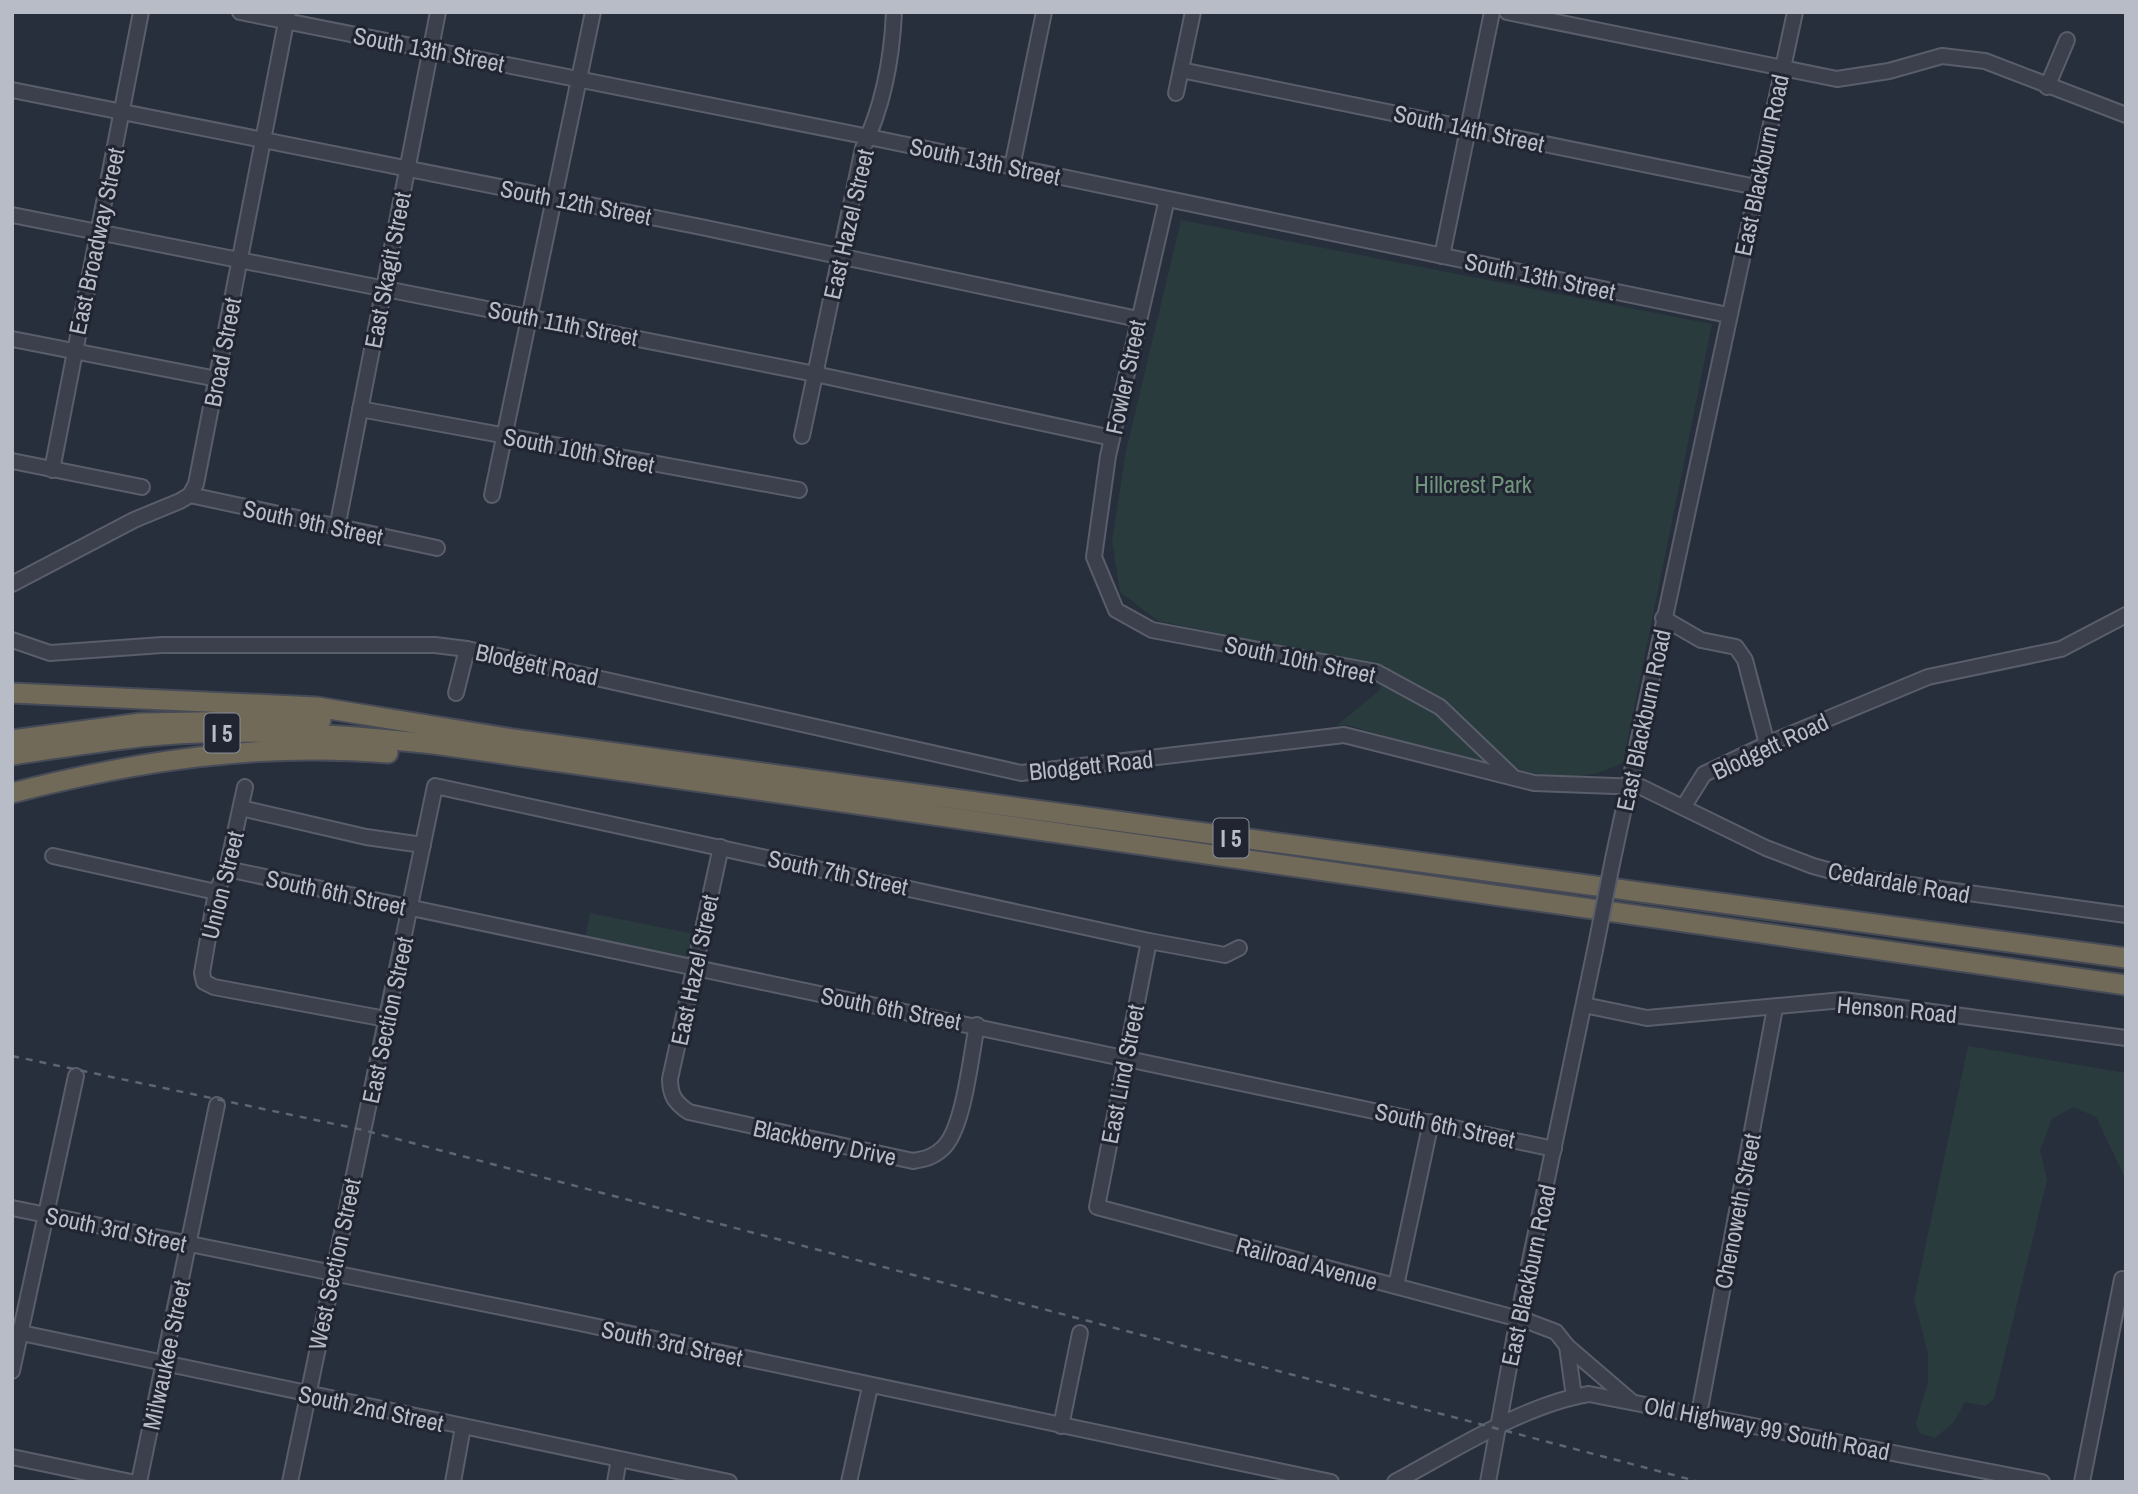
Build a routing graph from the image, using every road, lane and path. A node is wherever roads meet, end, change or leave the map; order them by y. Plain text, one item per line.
1 (141, 12) edge
2 (240, 12) edge
3 (438, 12) edge
4 (593, 12) edge
5 (1044, 12) edge
6 (1193, 12) edge
7 (1492, 12) edge
8 (1507, 12) edge
9 (1795, 12) edge
10 (889, 13) edge
11 (287, 17) edge
12 (2067, 40) dead end
13 (430, 49) junction
14 (1782, 68) junction
15 (1181, 70) junction
16 (579, 78) junction
17 (2047, 87) junction
18 (12, 90) edge
19 (1176, 93) dead end
20 (122, 113) junction
21 (2126, 115) edge
22 (1468, 128) junction
23 (869, 137) junction
24 (264, 140) junction
25 (1012, 167) junction
26 (407, 168) junction
27 (1756, 187) junction
28 (554, 198) junction
29 (1167, 199) junction
30 (12, 215) edge
31 (98, 232) junction
32 (1442, 256) junction
33 (840, 257) junction
34 (240, 260) junction
35 (383, 288) junction
36 (1728, 315) junction
37 (531, 317) junction
38 (1138, 319) junction
39 (12, 339) edge
40 (73, 352) junction
41 (815, 374) junction
42 (217, 379) junction
43 (360, 408) junction
44 (507, 436) junction
45 (802, 436) dead end
46 (1112, 438) junction
47 (12, 461) edge
48 (52, 470) junction
49 (142, 487) dead end
50 (799, 490) dead end
51 (190, 495) junction
52 (492, 495) dead end
53 (337, 527) junction
54 (437, 548) dead end
55 (1094, 557) joint
56 (12, 584) edge
57 (2126, 615) edge
58 (1663, 618) junction
59 (12, 640) edge
60 (467, 649) junction
61 (12, 692) edge
62 (456, 693) dead end
63 (403, 723) junction
64 (12, 740) edge
65 (1767, 744) junction
66 (12, 755) edge
67 (643, 774) junction
68 (1512, 776) junction
69 (1630, 784) junction
70 (435, 786) joint
71 (245, 787) dead end
72 (12, 793) edge
73 (1684, 806) junction
74 (241, 808) junction
75 (423, 845) junction
76 (721, 847) junction
77 (53, 856) dead end
78 (227, 869) junction
79 (216, 892) junction
80 (411, 907) junction
81 (2126, 915) edge
82 (1149, 941) junction
83 (1239, 948) dead end
84 (2126, 956) edge
85 (695, 969) junction
86 (2126, 987) edge
87 (1584, 1005) junction
88 (1775, 1008) junction
89 (386, 1019) junction
90 (977, 1025) junction
91 (2126, 1038) edge
92 (1125, 1058) junction
93 (76, 1076) dead end
94 (670, 1092) joint
95 (217, 1105) dead end
96 (1431, 1122) junction
97 (363, 1129) joint
98 (1554, 1149) junction
99 (1097, 1207) joint
100 (12, 1208) edge
101 (46, 1215) junction
102 (189, 1245) junction
103 (332, 1274) junction
104 (2122, 1279) dead end
105 (1396, 1286) junction
106 (1518, 1318) junction
107 (16, 1332) edge
108 (1080, 1333) dead end
109 (1567, 1346) junction
110 (164, 1363) junction
111 (12, 1371) edge
112 (870, 1387) junction
113 (308, 1394) junction
114 (1574, 1397) junction
115 (1631, 1401) junction
116 (1699, 1414) junction
117 (1061, 1426) junction
118 (463, 1427) junction
119 (1497, 1429) junction
120 (12, 1457) edge
121 (619, 1459) junction
122 (1296, 1478) edge
123 (131, 1482) edge
124 (139, 1482) edge
125 (290, 1482) edge
126 (453, 1482) edge
127 (615, 1482) edge
128 (729, 1482) edge
129 (849, 1482) edge
130 (1331, 1482) edge
131 (1395, 1482) edge
132 (1488, 1482) edge
133 (2042, 1482) edge
134 (2082, 1482) edge

1 - 20 street, East Broadway Street
2 - 11 street, South 13th Street
3 - 13 street, East Skagit Street
4 - 16 street
5 - 25 street
6 - 15 street
7 - 22 street
8 - 14 street
9 - 14 street, East Blackburn Road
10 - 23 street, East Hazel Street
11 - 13 street, South 13th Street
11 - 24 street, Broad Street
12 - 17 street
13 - 16 street, South 13th Street
13 - 26 street, East Skagit Street
14 - 17 street
14 - 27 street, East Blackburn Road
15 - 19 street
15 - 22 street, South 14th Street
16 - 23 street, South 13th Street
16 - 28 street
17 - 21 street
18 - 20 street, South 12th Street
20 - 24 street, South 12th Street
20 - 31 street, East Broadway Street
22 - 27 street, South 14th Street
22 - 32 street
23 - 25 street, South 13th Street
23 - 33 street, East Hazel Street
24 - 26 street, South 12th Street
24 - 34 street, Broad Street
25 - 29 street, South 13th Street
26 - 28 street, South 12th Street
26 - 35 street, East Skagit Street
27 - 36 street, East Blackburn Road
28 - 33 street, South 12th Street
28 - 37 street
29 - 32 street, South 13th Street
29 - 38 street, Fowler Street
30 - 31 street, South 11th Street
31 - 34 street, South 11th Street
31 - 40 street, East Broadway Street
32 - 36 street, South 13th Street
33 - 38 street, South 12th Street
33 - 41 street, East Hazel Street
34 - 35 street, South 11th Street
34 - 42 street, Broad Street
35 - 37 street, South 11th Street
35 - 43 street, East Skagit Street
36 - 58 street, East Blackburn Road
37 - 41 street, South 11th Street
37 - 44 street
38 - 46 street, Fowler Street
39 - 40 street
40 - 42 street
40 - 48 street, East Broadway Street
41 - 45 street, East Hazel Street
41 - 46 street, South 11th Street
42 - 51 street, Broad Street
43 - 44 street, South 10th Street
43 - 53 street, East Skagit Street
44 - 50 street, South 10th Street
44 - 52 street
46 - 55 street, Fowler Street
47 - 48 street
48 - 49 street
51 - 53 street, South 9th Street
51 - 56 street
53 - 54 street, South 9th Street
55 - 68 street, South 10th Street
57 - 65 street, Blodgett Road
58 - 65 street
58 - 69 street, East Blackburn Road
59 - 60 street, Blodgett Road
60 - 62 street
60 - 68 street, Blodgett Road
61 - 63 highway
63 - 64 highway, I 5
63 - 84 highway, I 5
65 - 73 street, Blodgett Road
66 - 67 highway, I 5
67 - 72 highway
67 - 86 highway, I 5
68 - 69 street, Blodgett Road
69 - 73 street, Blodgett Road
69 - 87 street, East Blackburn Road, bridge
70 - 75 street, East Section Street
70 - 76 street, South 7th Street
71 - 74 street, Union Street
73 - 81 street, Cedardale Road
74 - 75 street
74 - 78 street, Union Street
75 - 80 street, East Section Street
76 - 82 street, South 7th Street
76 - 85 street, East Hazel Street
77 - 79 street
78 - 79 street, Union Street
78 - 80 street, South 6th Street
79 - 89 street, Union Street
80 - 85 street, South 6th Street
80 - 89 street, East Section Street
82 - 83 street, South 7th Street
82 - 92 street, East Lind Street
85 - 90 street, South 6th Street
85 - 94 street, East Hazel Street
87 - 88 street, Henson Road
87 - 98 street, East Blackburn Road
88 - 91 street, Henson Road
88 - 116 street, Chenoweth Street
89 - 97 street, East Section Street
90 - 92 street, South 6th Street
90 - 94 street, Blackberry Drive
92 - 96 street, South 6th Street
92 - 99 street, East Lind Street
93 - 101 street
95 - 102 street, Milwaukee Street
96 - 98 street, South 6th Street
96 - 105 street
97 - 103 street, West Section Street
98 - 106 street, East Blackburn Road
99 - 105 street, Railroad Avenue
100 - 101 street, South 3rd Street
101 - 102 street, South 3rd Street
101 - 107 street
102 - 103 street, South 3rd Street
102 - 110 street, Milwaukee Street
103 - 112 street, South 3rd Street
103 - 113 street, West Section Street
104 - 134 street
105 - 106 street, Railroad Avenue
106 - 109 street, Railroad Avenue
106 - 119 street, East Blackburn Road
107 - 110 street, South 2nd Street
107 - 111 street
108 - 117 street
109 - 114 street
109 - 115 street, Railroad Avenue
110 - 113 street, South 2nd Street
110 - 124 street, Milwaukee Street
112 - 117 street, South 3rd Street
112 - 129 street
113 - 118 street, South 2nd Street
113 - 125 street, West Section Street
114 - 115 street, Old Highway 99 South Road
114 - 119 street, Old Highway 99 South Road
115 - 116 street, Old Highway 99 South Road
116 - 133 street, Old Highway 99 South Road
117 - 122 street, South 3rd Street
118 - 121 street, South 2nd Street
118 - 126 street
119 - 131 street
119 - 132 street, East Blackburn Road
120 - 123 street
121 - 127 street
121 - 128 street, South 2nd Street
122 - 130 street, South 3rd Street

